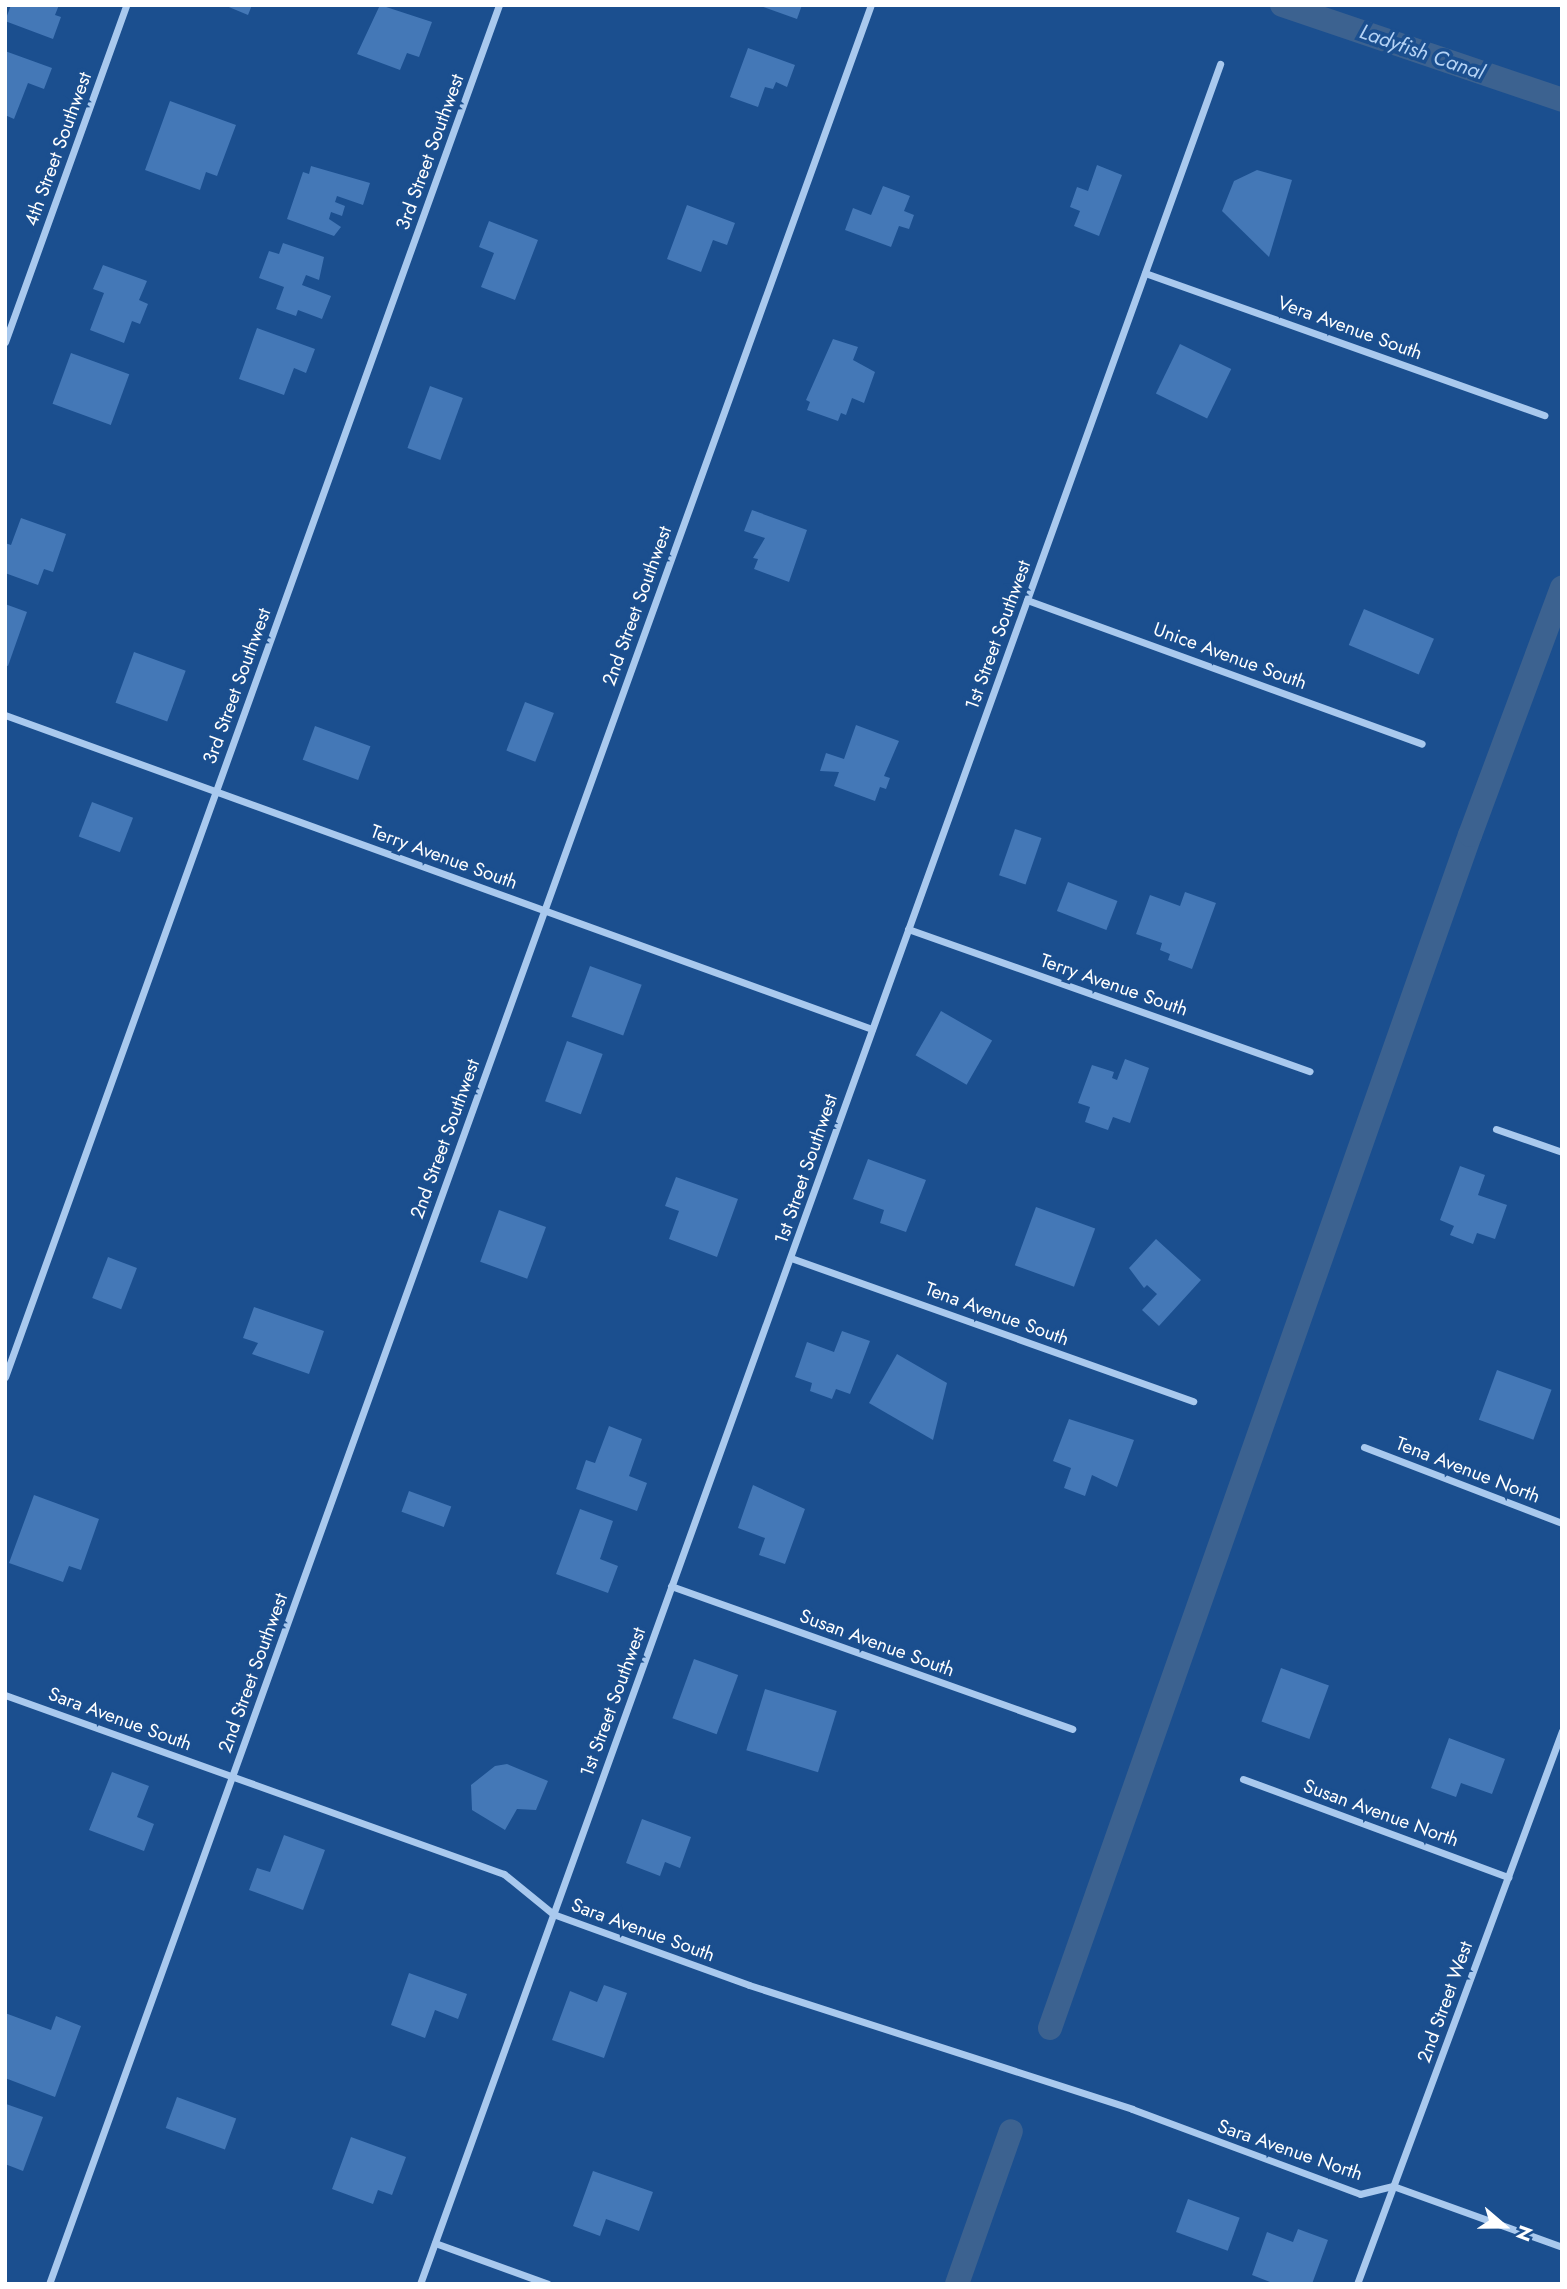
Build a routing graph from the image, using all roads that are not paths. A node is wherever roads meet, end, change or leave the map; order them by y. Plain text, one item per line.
1 (125, 5) edge
2 (499, 5) edge
3 (871, 5) edge
4 (1220, 64) dead end
5 (1145, 273) junction
6 (5, 342) edge
7 (1544, 415) dead end
8 (1027, 600) junction
9 (5, 715) edge
10 (1422, 744) dead end
11 (216, 791) junction
12 (544, 909) junction
13 (908, 929) junction
14 (872, 1029) junction
15 (1310, 1071) dead end
16 (1496, 1129) dead end
17 (1562, 1152) edge
18 (791, 1258) junction
19 (5, 1377) edge
20 (1193, 1401) dead end
21 (1364, 1447) dead end
22 (1562, 1523) edge
23 (671, 1586) junction
24 (5, 1695) edge
25 (1072, 1729) dead end
26 (1562, 1731) edge
27 (232, 1776) junction
28 (1243, 1779) dead end
29 (1508, 1877) junction
30 (552, 1914) junction
31 (1087, 2094) joint
32 (1393, 2186) junction
33 (435, 2243) junction
34 (1562, 2247) edge
35 (49, 2284) edge
36 (420, 2284) edge
37 (548, 2284) edge
38 (1357, 2284) edge

1 - 6 street, 4th Street Southwest
2 - 11 street, 3rd Street Southwest
3 - 12 street, 2nd Street Southwest
4 - 5 street, 1st Street Southwest
5 - 7 street, Vera Avenue South
5 - 8 street, 1st Street Southwest
8 - 10 street, Unice Avenue South
8 - 13 street, 1st Street Southwest
9 - 11 street, Terry Avenue South
11 - 12 street, Terry Avenue South
11 - 19 street, 3rd Street Southwest
12 - 14 street, Terry Avenue South
12 - 27 street, 2nd Street Southwest
13 - 14 street, 1st Street Southwest
13 - 15 street, Terry Avenue South
14 - 18 street, 1st Street Southwest
16 - 17 street
18 - 20 street, Tena Avenue South
18 - 23 street, 1st Street Southwest
21 - 22 street, Tena Avenue North
23 - 25 street, Susan Avenue South
23 - 30 street, 1st Street Southwest
24 - 27 street, Sara Avenue South
26 - 29 street, 2nd Street West
27 - 30 street, Sara Avenue South
27 - 35 street, 2nd Street Southwest
28 - 29 street, Susan Avenue North
29 - 32 street, 2nd Street West
30 - 31 street, Sara Avenue South
30 - 33 street, 1st Street Southwest
31 - 32 street, Sara Avenue North
32 - 34 street
32 - 38 street, 2nd Street West
33 - 36 street, 1st Street Southwest
33 - 37 street

